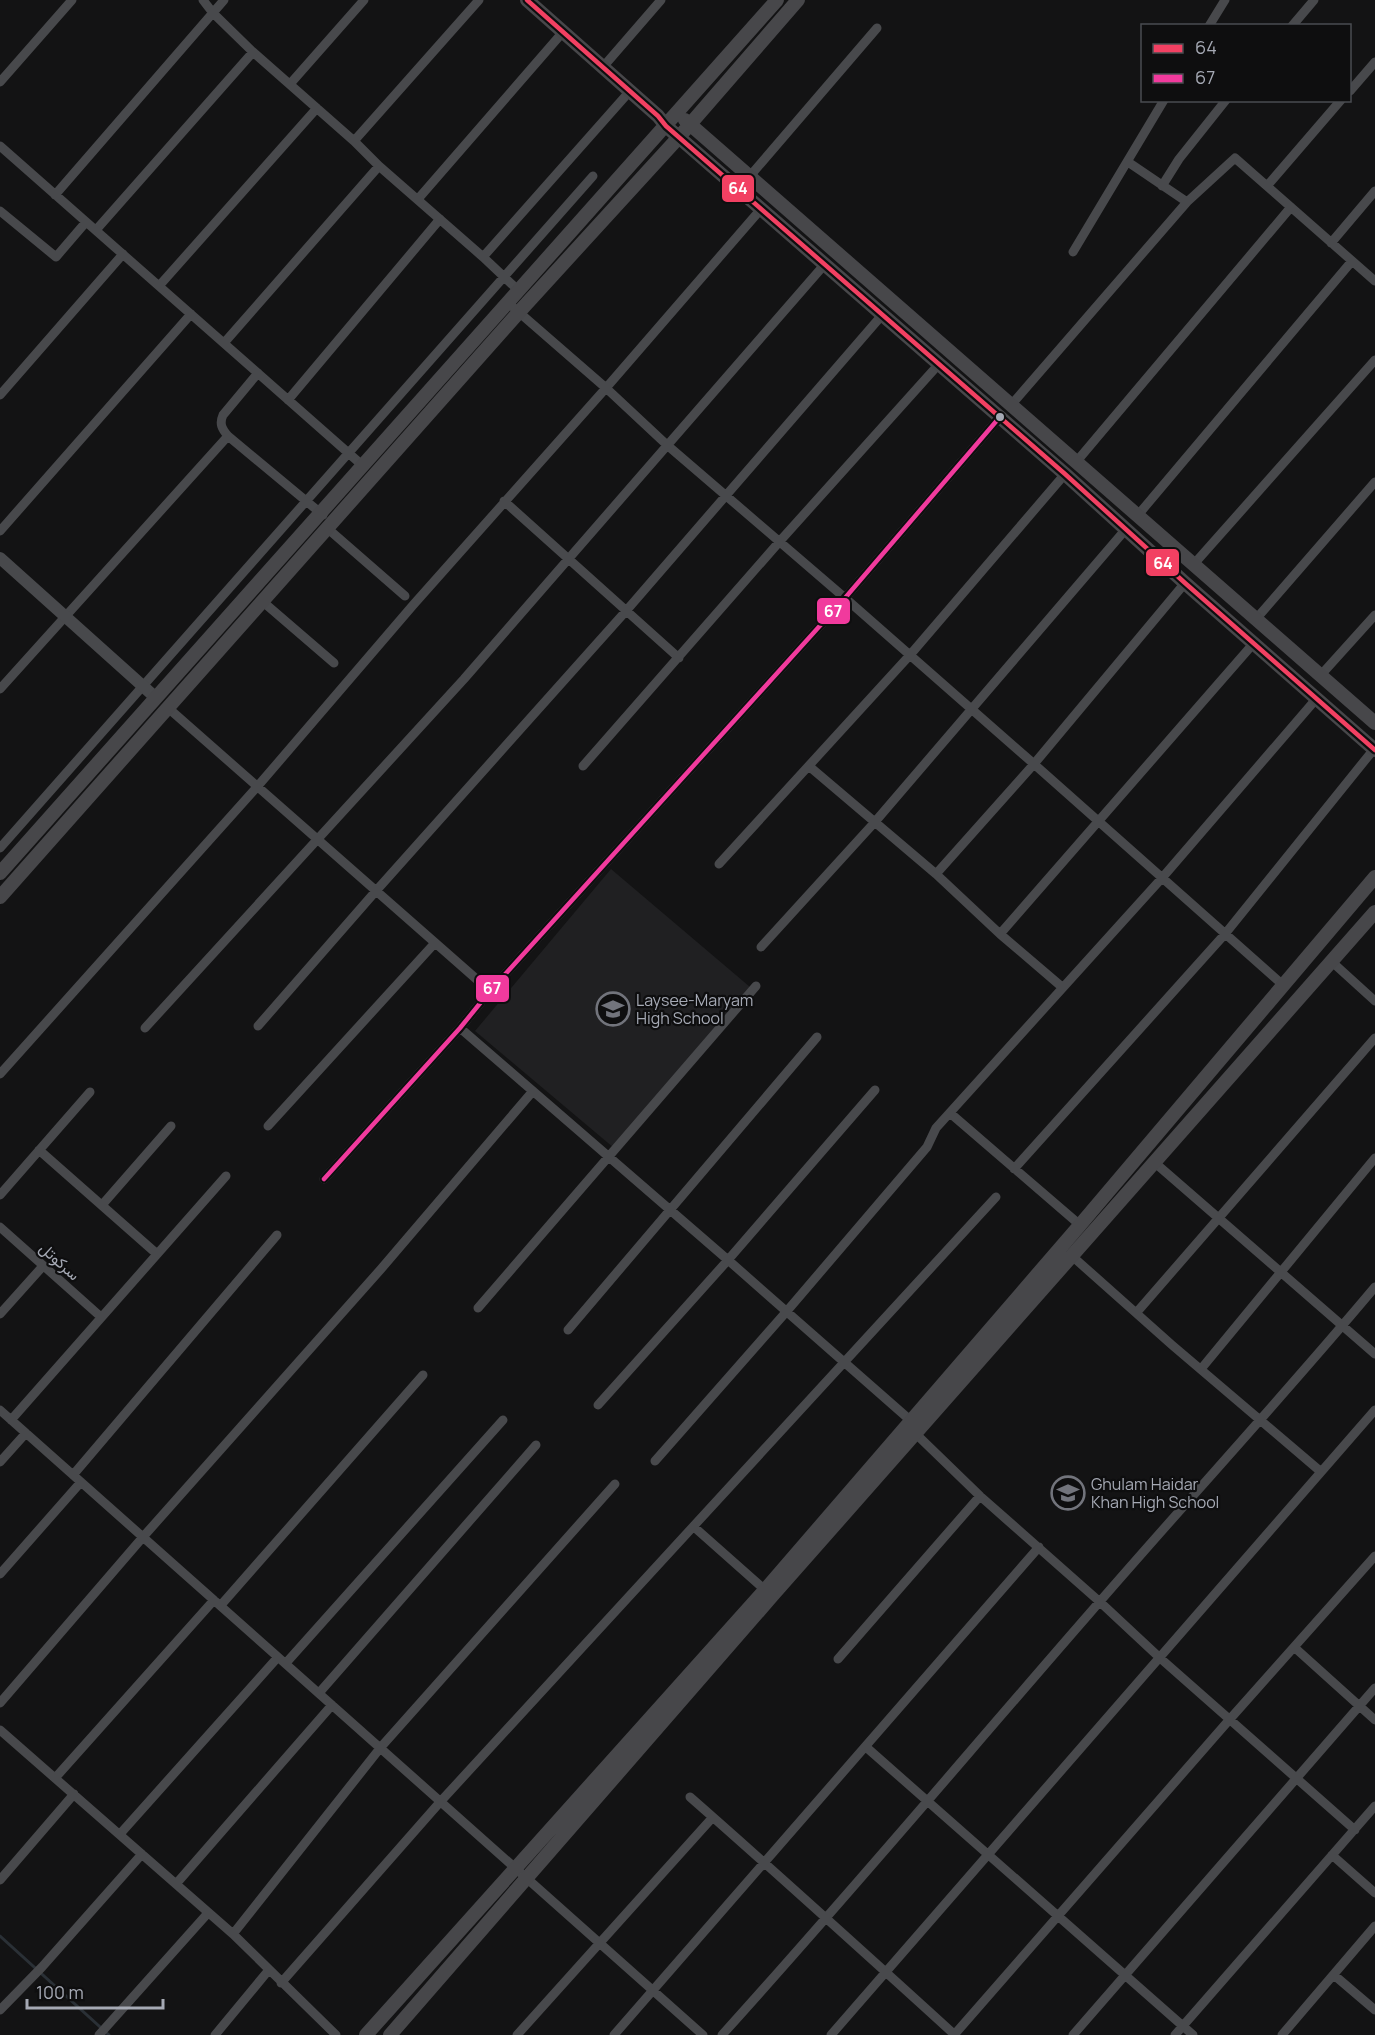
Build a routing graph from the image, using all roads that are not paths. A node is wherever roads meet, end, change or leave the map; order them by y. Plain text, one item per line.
1 (72, 0) edge
2 (203, 0) edge
3 (224, 0) edge
4 (364, 0) edge
5 (479, 0) edge
6 (527, 0) edge
7 (777, 0) edge
8 (798, 0) edge
9 (1225, 0) edge
10 (1314, 0) edge
11 (656, 2) edge
12 (213, 14) junction
13 (1210, 24) edge
14 (1294, 24) edge
15 (877, 28) dead end
16 (563, 32) junction
17 (253, 52) junction
18 (1375, 62) edge
19 (603, 67) junction
20 (0, 82) edge
21 (290, 84) junction
22 (1351, 90) edge
23 (630, 91) junction
24 (1163, 102) edge
25 (1224, 102) edge
26 (1339, 102) edge
27 (317, 108) junction
28 (677, 113) junction
29 (662, 121) junction
30 (690, 124) junction
31 (679, 137) junction
32 (354, 141) junction
33 (0, 146) edge
34 (1128, 162) junction
35 (379, 166) junction
36 (593, 176) dead end
37 (750, 176) junction
38 (1162, 186) junction
39 (1267, 186) junction
40 (1375, 191) edge
41 (55, 195) junction
42 (418, 200) junction
43 (1187, 202) junction
44 (1291, 207) junction
45 (760, 209) junction
46 (0, 211) edge
47 (440, 219) junction
48 (86, 222) junction
49 (96, 230) junction
50 (1331, 243) junction
51 (1073, 252) dead end
52 (123, 254) junction
53 (483, 256) junction
54 (1352, 261) junction
55 (825, 264) junction
56 (503, 276) junction
57 (1375, 282) edge
58 (159, 286) junction
59 (518, 290) junction
60 (507, 302) junction
61 (519, 312) junction
62 (191, 314) junction
63 (883, 314) junction
64 (224, 343) junction
65 (1375, 360) edge
66 (939, 364) junction
67 (258, 373) junction
68 (990, 385) junction
69 (606, 388) junction
70 (0, 395) edge
71 (978, 399) junction
72 (288, 400) junction
73 (1012, 404) junction
74 (999, 418) junction
75 (1030, 420) junction
76 (1018, 434) junction
77 (228, 436) junction
78 (668, 445) junction
79 (350, 454) junction
80 (1077, 461) junction
81 (362, 465) junction
82 (1065, 474) junction
83 (1375, 482) edge
84 (726, 495) junction
85 (504, 501) junction
86 (307, 502) junction
87 (320, 513) junction
88 (1138, 515) junction
89 (329, 525) junction
90 (1126, 529) junction
91 (0, 531) edge
92 (780, 541) junction
93 (0, 558) edge
94 (568, 559) junction
95 (1194, 564) junction
96 (1185, 583) junction
97 (405, 596) dead end
98 (845, 598) junction
99 (262, 601) junction
100 (626, 611) junction
101 (65, 615) junction
102 (229, 615) junction
103 (1375, 615) edge
104 (1256, 619) junction
105 (240, 625) junction
106 (1253, 644) junction
107 (200, 647) junction
108 (910, 655) junction
109 (212, 657) junction
110 (679, 658) junction
111 (334, 663) dead end
112 (1320, 676) junction
113 (144, 686) junction
114 (0, 689) edge
115 (155, 697) junction
116 (1317, 699) junction
117 (167, 707) junction
118 (971, 709) junction
119 (1375, 723) edge
120 (1374, 750) edge
121 (1034, 764) junction
122 (583, 766) dead end
123 (810, 767) junction
124 (257, 787) junction
125 (1097, 820) junction
126 (874, 823) junction
127 (317, 840) junction
128 (0, 848) edge
129 (719, 864) dead end
130 (0, 873) edge
131 (936, 874) junction
132 (1375, 877) edge
133 (1162, 878) junction
134 (375, 892) junction
135 (0, 897) edge
136 (1375, 912) edge
137 (1000, 934) junction
138 (1225, 934) junction
139 (434, 944) junction
140 (761, 947) dead end
141 (1332, 961) junction
142 (1283, 985) junction
143 (756, 986) dead end
144 (1062, 987) junction
145 (490, 991) junction
146 (1375, 1001) edge
147 (258, 1026) dead end
148 (145, 1028) dead end
149 (460, 1028) junction
150 (817, 1037) dead end
151 (1375, 1038) edge
152 (0, 1074) edge
153 (874, 1089) dead end
154 (533, 1091) junction
155 (90, 1092) dead end
156 (950, 1113) junction
157 (171, 1126) dead end
158 (268, 1126) dead end
159 (39, 1150) junction
160 (609, 1156) junction
161 (1375, 1158) edge
162 (1154, 1162) junction
163 (1014, 1169) junction
164 (226, 1176) dead end
165 (324, 1179) dead end
166 (0, 1195) edge
167 (996, 1197) dead end
168 (102, 1205) junction
169 (670, 1209) junction
170 (1219, 1219) junction
171 (1080, 1225) junction
172 (0, 1227) edge
173 (277, 1235) dead end
174 (157, 1254) junction
175 (1072, 1256) junction
176 (728, 1260) junction
177 (43, 1266) junction
178 (1280, 1272) junction
179 (1375, 1287) edge
180 (478, 1308) dead end
181 (787, 1311) junction
182 (1137, 1312) junction
183 (0, 1314) edge
184 (101, 1317) junction
185 (1342, 1326) junction
186 (568, 1330) dead end
187 (1375, 1354) edge
188 (972, 1359) junction
189 (843, 1363) junction
190 (1201, 1369) junction
191 (423, 1375) dead end
192 (598, 1405) dead end
193 (0, 1410) edge
194 (1375, 1410) edge
195 (11, 1420) junction
196 (502, 1420) dead end
197 (910, 1420) junction
198 (1260, 1421) junction
199 (26, 1433) junction
200 (916, 1434) junction
201 (536, 1445) dead end
202 (655, 1461) dead end
203 (0, 1462) edge
204 (1320, 1471) junction
205 (73, 1475) junction
206 (81, 1482) junction
207 (615, 1484) dead end
208 (980, 1496) junction
209 (694, 1527) junction
210 (143, 1537) junction
211 (1039, 1547) junction
212 (1375, 1556) edge
213 (0, 1574) edge
214 (765, 1590) junction
215 (1100, 1602) junction
216 (218, 1603) junction
217 (1294, 1647) junction
218 (1160, 1658) junction
219 (838, 1659) dead end
220 (282, 1660) junction
221 (1375, 1688) edge
222 (319, 1693) junction
223 (0, 1703) edge
224 (332, 1705) junction
225 (1359, 1706) junction
226 (1230, 1719) junction
227 (1375, 1720) edge
228 (2, 1735) edge
229 (381, 1747) junction
230 (866, 1747) junction
231 (1295, 1777) junction
232 (56, 1778) junction
233 (74, 1794) junction
234 (690, 1797) dead end
235 (441, 1801) junction
236 (927, 1801) junction
237 (1375, 1806) edge
238 (713, 1817) junction
239 (1355, 1830) junction
240 (120, 1834) junction
241 (142, 1854) junction
242 (987, 1854) junction
243 (1332, 1855) junction
244 (763, 1863) junction
245 (516, 1867) junction
246 (527, 1877) junction
247 (0, 1880) edge
248 (176, 1884) junction
249 (1375, 1893) edge
250 (208, 1913) junction
251 (1059, 1917) junction
252 (828, 1918) junction
253 (1375, 1926) edge
254 (232, 1934) junction
255 (600, 1942) junction
256 (268, 1971) junction
257 (886, 1973) junction
258 (1334, 1975) junction
259 (1125, 1976) junction
260 (281, 1983) junction
261 (654, 1990) junction
262 (0, 2010) edge
263 (1375, 2010) edge
264 (1182, 2026) junction
265 (99, 2035) edge
266 (214, 2035) edge
267 (336, 2035) edge
268 (366, 2035) edge
269 (390, 2035) edge
270 (517, 2035) edge
271 (614, 2035) edge
272 (703, 2035) edge
273 (722, 2035) edge
274 (831, 2035) edge
275 (955, 2035) edge
276 (1073, 2035) edge
277 (1175, 2035) edge
278 (1193, 2035) edge
279 (1282, 2035) edge

1 - 20 street
2 - 12 street
3 - 12 street
4 - 21 street
5 - 32 street
6 - 16 main road
7 - 28 main road
8 - 30 main road
9 - 13 street
10 - 14 street
11 - 19 street
12 - 17 street
12 - 41 street
15 - 37 street
16 - 19 main road
16 - 42 street
17 - 21 street
17 - 49 street
18 - 22 street
19 - 23 main road
21 - 27 street
23 - 29 main road
23 - 53 street
24 - 34 street
25 - 38 street
26 - 39 street
27 - 32 street
27 - 58 street
28 - 29 main road
28 - 30 main road
29 - 31 main road
29 - 59 main road
30 - 31 main road
30 - 37 main road
31 - 45 main road
31 - 61 main road
32 - 35 street
33 - 41 street
34 - 38 street
34 - 51 street
35 - 42 street
35 - 64 street
36 - 56 street
37 - 68 main road
38 - 43 street
39 - 43 street
39 - 44 street
40 - 50 street
41 - 48 street
42 - 47 street
43 - 73 street
44 - 50 street
44 - 80 street
45 - 55 main road
45 - 69 street
46 - 48 street
47 - 53 street
47 - 72 street
48 - 49 street
49 - 52 street
50 - 54 street
52 - 58 street
52 - 70 street
53 - 56 street
54 - 57 street
54 - 88 street
55 - 63 main road
55 - 78 street
56 - 59 street
56 - 79 street
58 - 62 street
59 - 60 main road
60 - 61 street
60 - 81 main road
61 - 69 street
61 - 89 main road
62 - 64 street
62 - 91 street
63 - 66 main road
63 - 84 street
64 - 67 street
65 - 95 street
66 - 71 main road
66 - 92 street
67 - 72 street
67 - 77 street
68 - 71 main road
68 - 73 main road
69 - 78 street
69 - 85 street
71 - 74 main road
72 - 79 street
73 - 75 main road
74 - 76 main road
74 - 98 street
75 - 76 main road
75 - 80 main road
76 - 82 main road
77 - 86 street
77 - 101 street
78 - 84 street
78 - 94 street
79 - 81 street
79 - 86 street
80 - 88 main road
81 - 87 main road
82 - 90 main road
82 - 108 street
83 - 104 street
84 - 92 street
84 - 100 street
85 - 94 street
85 - 124 street
86 - 87 street
86 - 113 street
87 - 89 street
87 - 102 main road
88 - 95 main road
89 - 97 street
89 - 99 main road
90 - 96 main road
90 - 118 street
92 - 98 street
92 - 110 street
93 - 101 street
94 - 100 street
94 - 127 street
95 - 104 main road
96 - 106 main road
96 - 121 street
98 - 108 street
98 - 145 street
99 - 105 main road
99 - 111 street
100 - 110 street
100 - 134 street
101 - 113 street
101 - 114 street
102 - 105 main road
102 - 107 main road
103 - 112 street
104 - 112 main road
105 - 109 main road
106 - 116 main road
106 - 125 street
107 - 109 main road
107 - 115 main road
108 - 118 street
108 - 123 street
109 - 117 main road
110 - 122 street
112 - 119 main road
113 - 115 street
113 - 128 street
115 - 130 main road
116 - 120 main road
116 - 133 street
117 - 124 street
117 - 135 main road
118 - 121 street
118 - 126 street
120 - 138 street
121 - 125 street
121 - 131 street
123 - 126 street
123 - 129 street
124 - 127 street
124 - 152 street
125 - 133 street
125 - 137 street
126 - 131 street
126 - 140 street
127 - 134 street
127 - 148 street
131 - 137 street
132 - 142 main road
133 - 138 street
133 - 144 street
134 - 139 street
134 - 147 street
136 - 141 main road
137 - 144 street
138 - 142 street
138 - 163 street
139 - 145 street
139 - 158 street
141 - 146 street
141 - 162 main road
142 - 171 main road
143 - 160 street
144 - 156 street
145 - 149 street
149 - 154 street
149 - 165 street
150 - 169 street
151 - 170 street
153 - 176 street
154 - 160 street
154 - 210 street
155 - 159 street
156 - 163 street
156 - 181 street
157 - 168 street
159 - 166 street
159 - 168 street
160 - 169 street
160 - 180 street
161 - 178 street
162 - 170 street
162 - 175 main road
163 - 171 street
164 - 174 street
167 - 189 street
168 - 174 street
169 - 176 street
169 - 186 street
170 - 178 street
170 - 182 street
171 - 188 main road
172 - 177 street, سرکوتل
173 - 205 street
174 - 184 street
175 - 182 street
175 - 188 main road
176 - 181 street
176 - 192 street
177 - 183 street
177 - 184 street, سرکوتل
178 - 185 street
178 - 190 street
179 - 185 street
181 - 189 street
181 - 202 street
182 - 190 street
184 - 195 street
185 - 187 street
185 - 198 street
188 - 197 main road
188 - 200 main road
189 - 197 street
189 - 209 street
190 - 198 street
191 - 216 street
193 - 195 street
194 - 204 street
195 - 199 street
196 - 220 street
197 - 214 main road
198 - 204 street
198 - 215 street
199 - 203 street
199 - 205 street
200 - 208 street
200 - 246 main road
201 - 222 street
204 - 218 street
205 - 206 street
206 - 210 street
206 - 213 street
207 - 229 street
208 - 211 street
208 - 219 street
209 - 214 street
209 - 235 street
210 - 216 street
210 - 223 street
211 - 215 street
211 - 230 street
212 - 217 street
214 - 245 main road
215 - 218 street
215 - 236 street
216 - 220 street
216 - 232 street
217 - 225 street
217 - 226 street
218 - 226 street
218 - 242 street
220 - 222 street
220 - 240 street
221 - 225 street
222 - 224 street
224 - 229 street
224 - 248 street
225 - 227 street
225 - 231 street
226 - 231 street
226 - 251 street
228 - 232 street
229 - 235 street
229 - 254 street
230 - 236 street
230 - 244 street
231 - 239 street
231 - 259 street
232 - 233 street
233 - 240 street
233 - 247 street
234 - 238 street
235 - 245 street
235 - 260 street
236 - 242 street
236 - 252 street
237 - 239 street
238 - 244 street
238 - 255 street
239 - 243 street
240 - 241 street
241 - 248 street
241 - 262 street
242 - 251 street
242 - 257 street
243 - 249 street
243 - 264 street
244 - 252 street
244 - 261 street
245 - 246 street
245 - 268 main road
246 - 255 street
246 - 269 main road
248 - 250 street
250 - 254 street
250 - 265 street
251 - 259 street
251 - 275 street
252 - 257 street
252 - 273 street
253 - 258 street
254 - 256 street
255 - 261 street
255 - 270 street
256 - 260 street
256 - 266 street
257 - 274 street
257 - 275 street
258 - 263 street
258 - 279 street
259 - 264 street
259 - 276 street
260 - 267 street
261 - 271 street
261 - 272 street
264 - 277 street
264 - 278 street

